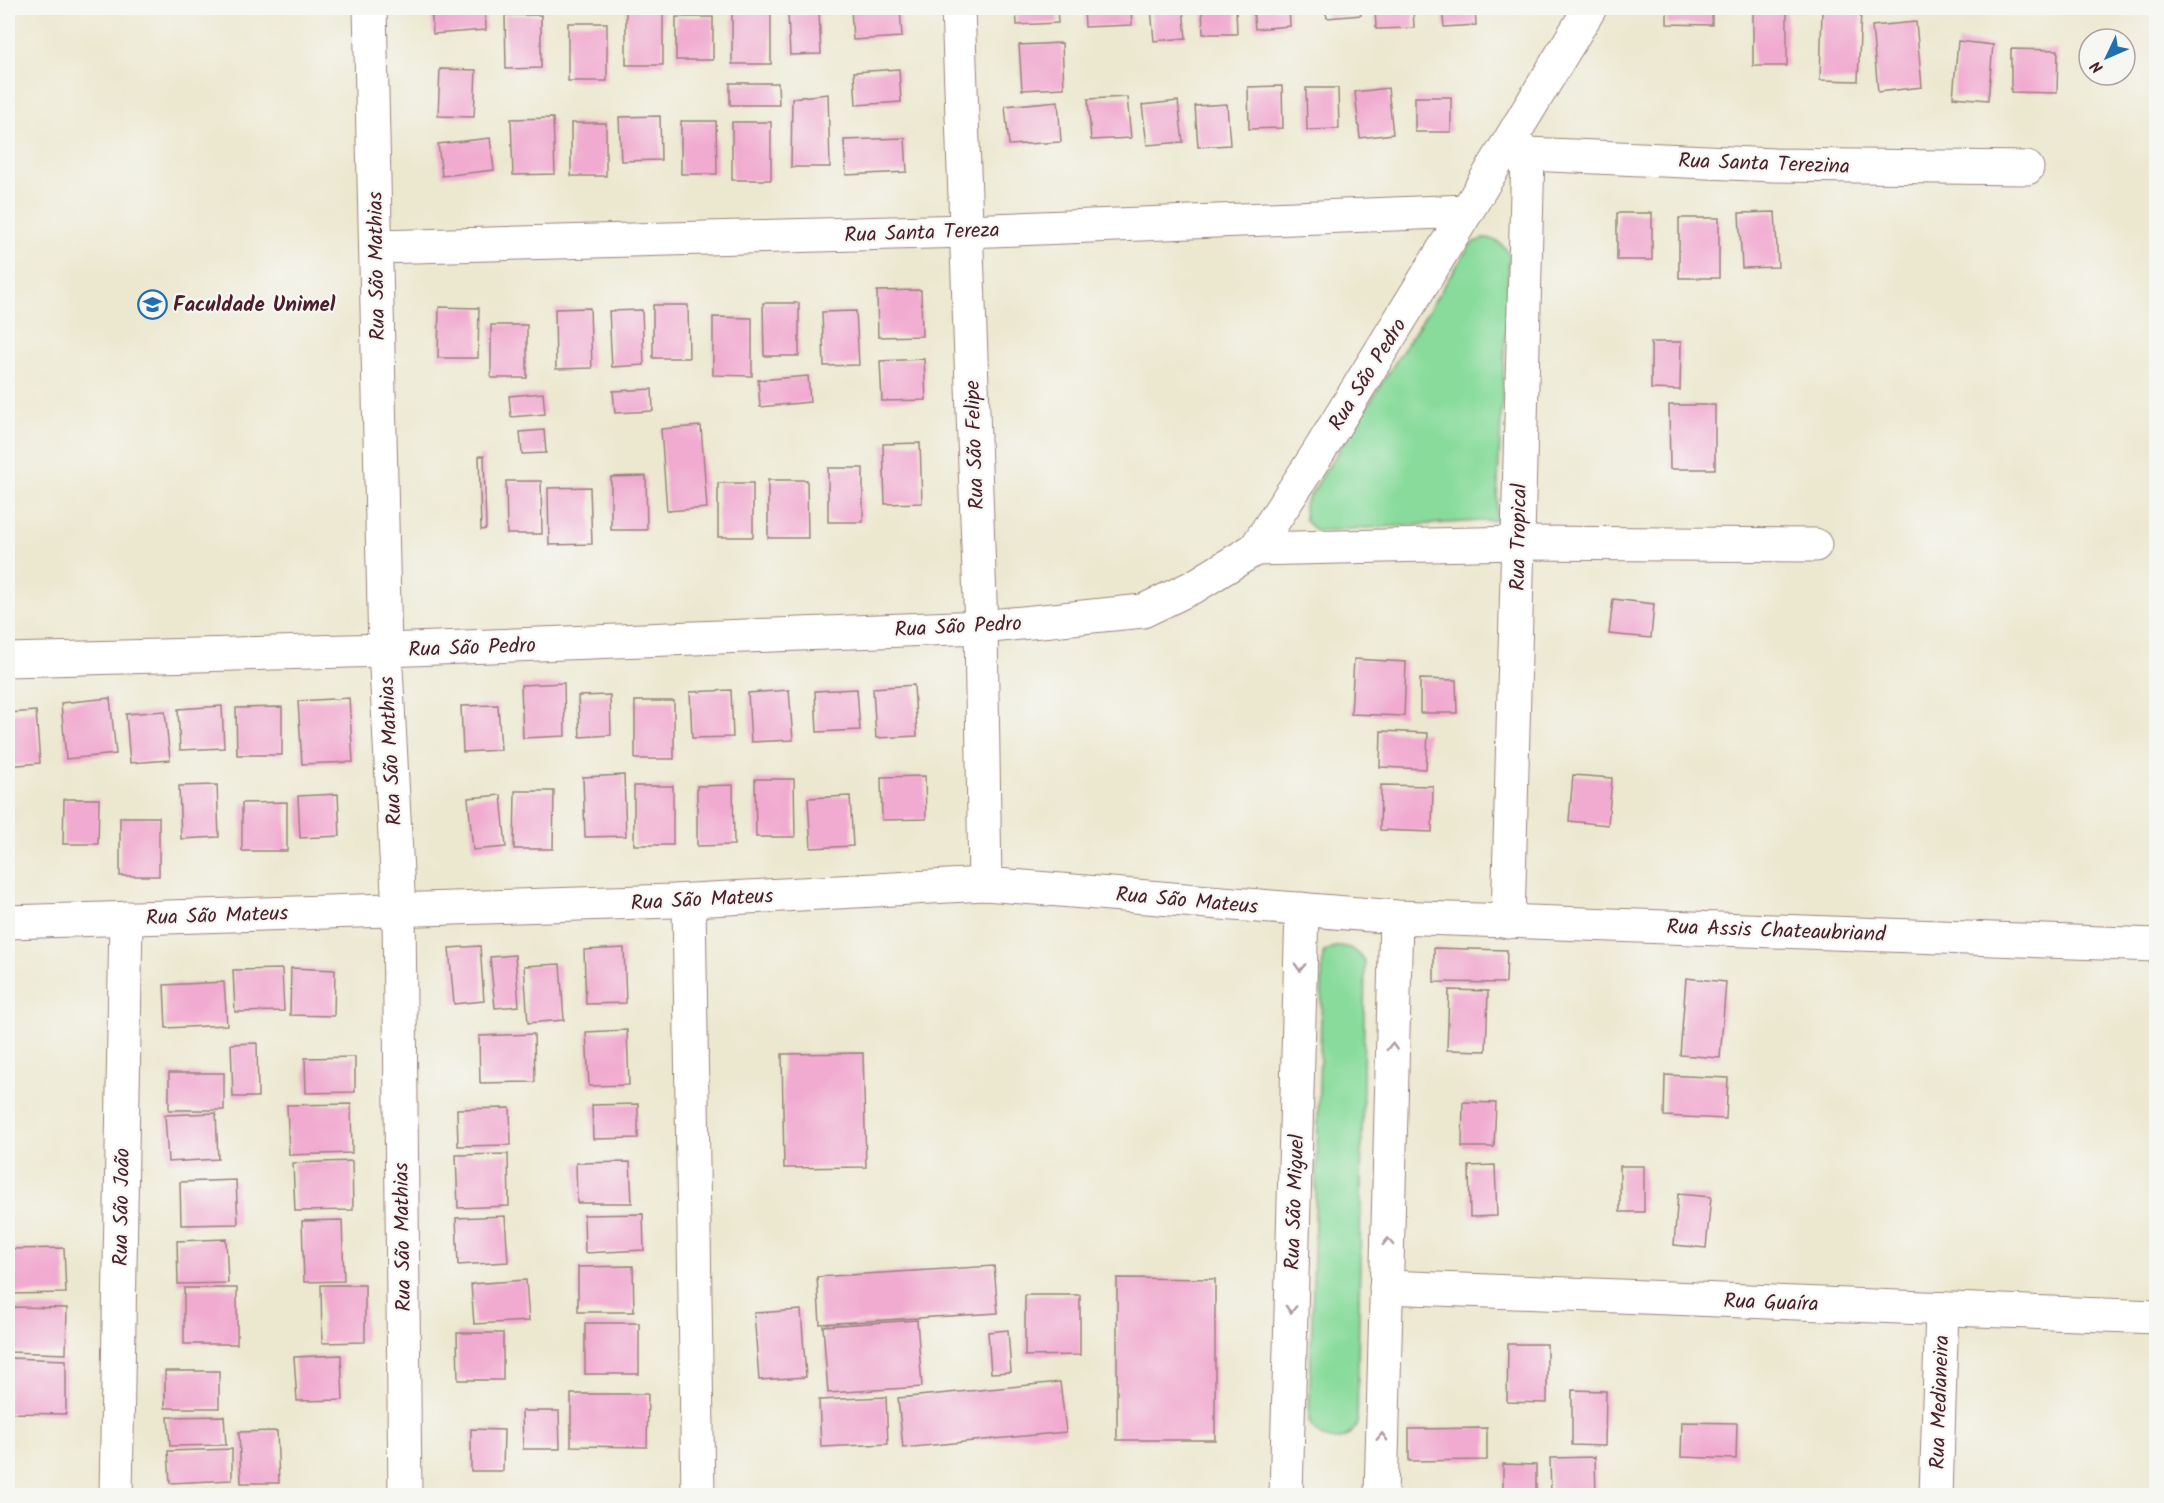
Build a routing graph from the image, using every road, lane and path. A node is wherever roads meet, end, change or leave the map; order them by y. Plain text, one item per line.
1 (370, 8) edge
2 (958, 8) edge
3 (1590, 8) edge
4 (1514, 153) junction
5 (2027, 168) dead end
6 (1467, 211) junction
7 (966, 231) junction
8 (376, 247) junction
9 (1518, 543) junction
10 (1815, 545) dead end
11 (1255, 549) junction
12 (981, 627) junction
13 (385, 650) junction
14 (8, 660) edge
15 (985, 884) junction
16 (689, 901) junction
17 (1302, 909) junction
18 (399, 910) junction
19 (1396, 916) junction
20 (126, 918) junction
21 (8, 922) edge
22 (1508, 922) junction
23 (2157, 945) edge
24 (1386, 1287) junction
25 (1942, 1309) junction
26 (2157, 1317) edge
27 (116, 1496) edge
28 (405, 1496) edge
29 (698, 1496) edge
30 (1286, 1496) edge
31 (1381, 1496) edge
32 (1936, 1496) edge

1 - 8 street, Rua São Mathias
2 - 7 street, Rua São Felipe
3 - 4 street, Rua São Pedro
4 - 5 street, Rua Santa Terezina
4 - 6 street, Rua São Pedro
4 - 9 street, Rua Tropical
6 - 7 street, Rua Santa Tereza
6 - 11 street, Rua São Pedro
7 - 8 street, Rua Santa Tereza
7 - 12 street, Rua São Felipe
8 - 13 street, Rua São Mathias
9 - 10 street
9 - 11 street
9 - 22 street, Rua Tropical
11 - 12 street, Rua São Pedro
12 - 13 street, Rua São Pedro
12 - 15 street, Rua São Felipe
13 - 14 street, Rua São Pedro
13 - 18 street, Rua São Mathias
15 - 16 street, Rua São Mateus
15 - 17 street, Rua São Mateus
16 - 18 street, Rua São Mateus
16 - 29 street
17 - 19 street, Rua São Mateus
17 -> 30 street, Rua São Miguel
18 - 20 street, Rua São Mateus
18 - 28 street, Rua São Mathias
19 - 22 street, Rua Assis Chateaubriand
24 -> 19 street
20 - 21 street, Rua São Mateus
20 - 27 street, Rua São João
22 - 23 street, Rua Assis Chateaubriand
24 - 25 street, Rua Guaíra
31 -> 24 street
25 - 26 street, Rua Guaíra
25 - 32 street, Rua Medianeira

